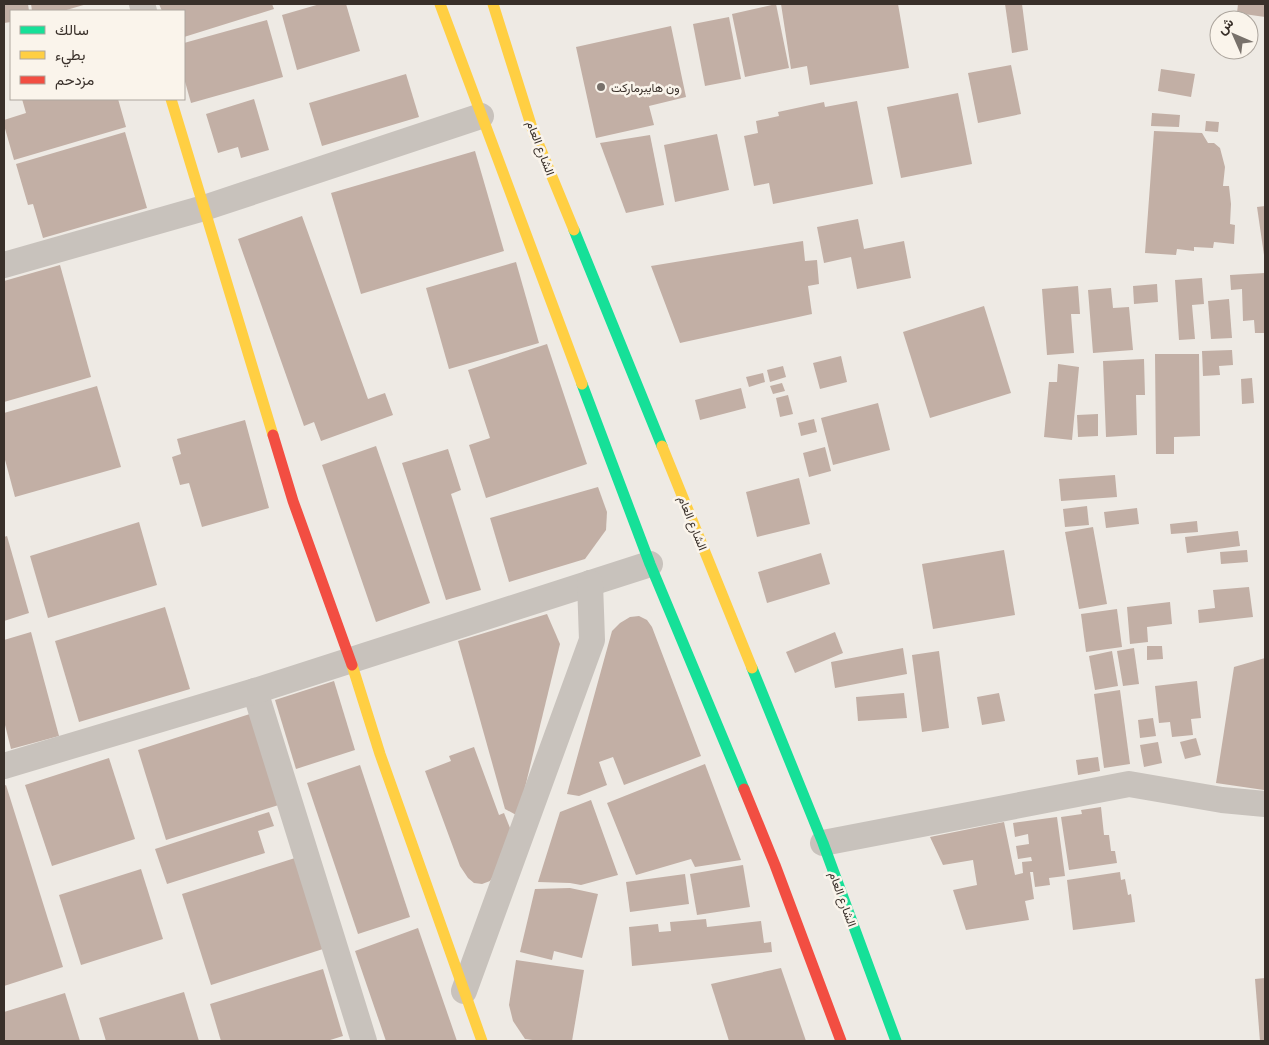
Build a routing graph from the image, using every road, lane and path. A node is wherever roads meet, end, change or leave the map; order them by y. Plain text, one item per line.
1 (440, 4) edge
2 (493, 4) edge
3 (171, 100) edge
4 (481, 116) junction
5 (204, 208) junction
6 (4, 265) edge
7 (650, 564) junction
8 (590, 583) junction
9 (350, 660) junction
10 (255, 691) junction
11 (4, 766) edge
12 (1265, 804) edge
13 (823, 844) junction
14 (464, 991) junction
15 (364, 1041) edge
16 (482, 1041) edge
17 (841, 1041) edge
18 (896, 1041) edge

1 - 4 main road
2 - 13 main road, الشارع العام
3 - 5 main road
4 - 5 street
4 - 7 main road
5 - 6 street
5 - 9 main road
7 - 8 street
7 - 17 main road
8 - 9 street
8 - 14 street
9 - 10 street
9 - 14 main road
10 - 11 street
10 - 15 street
12 - 13 street
13 - 18 main road, الشارع العام
14 - 16 main road

